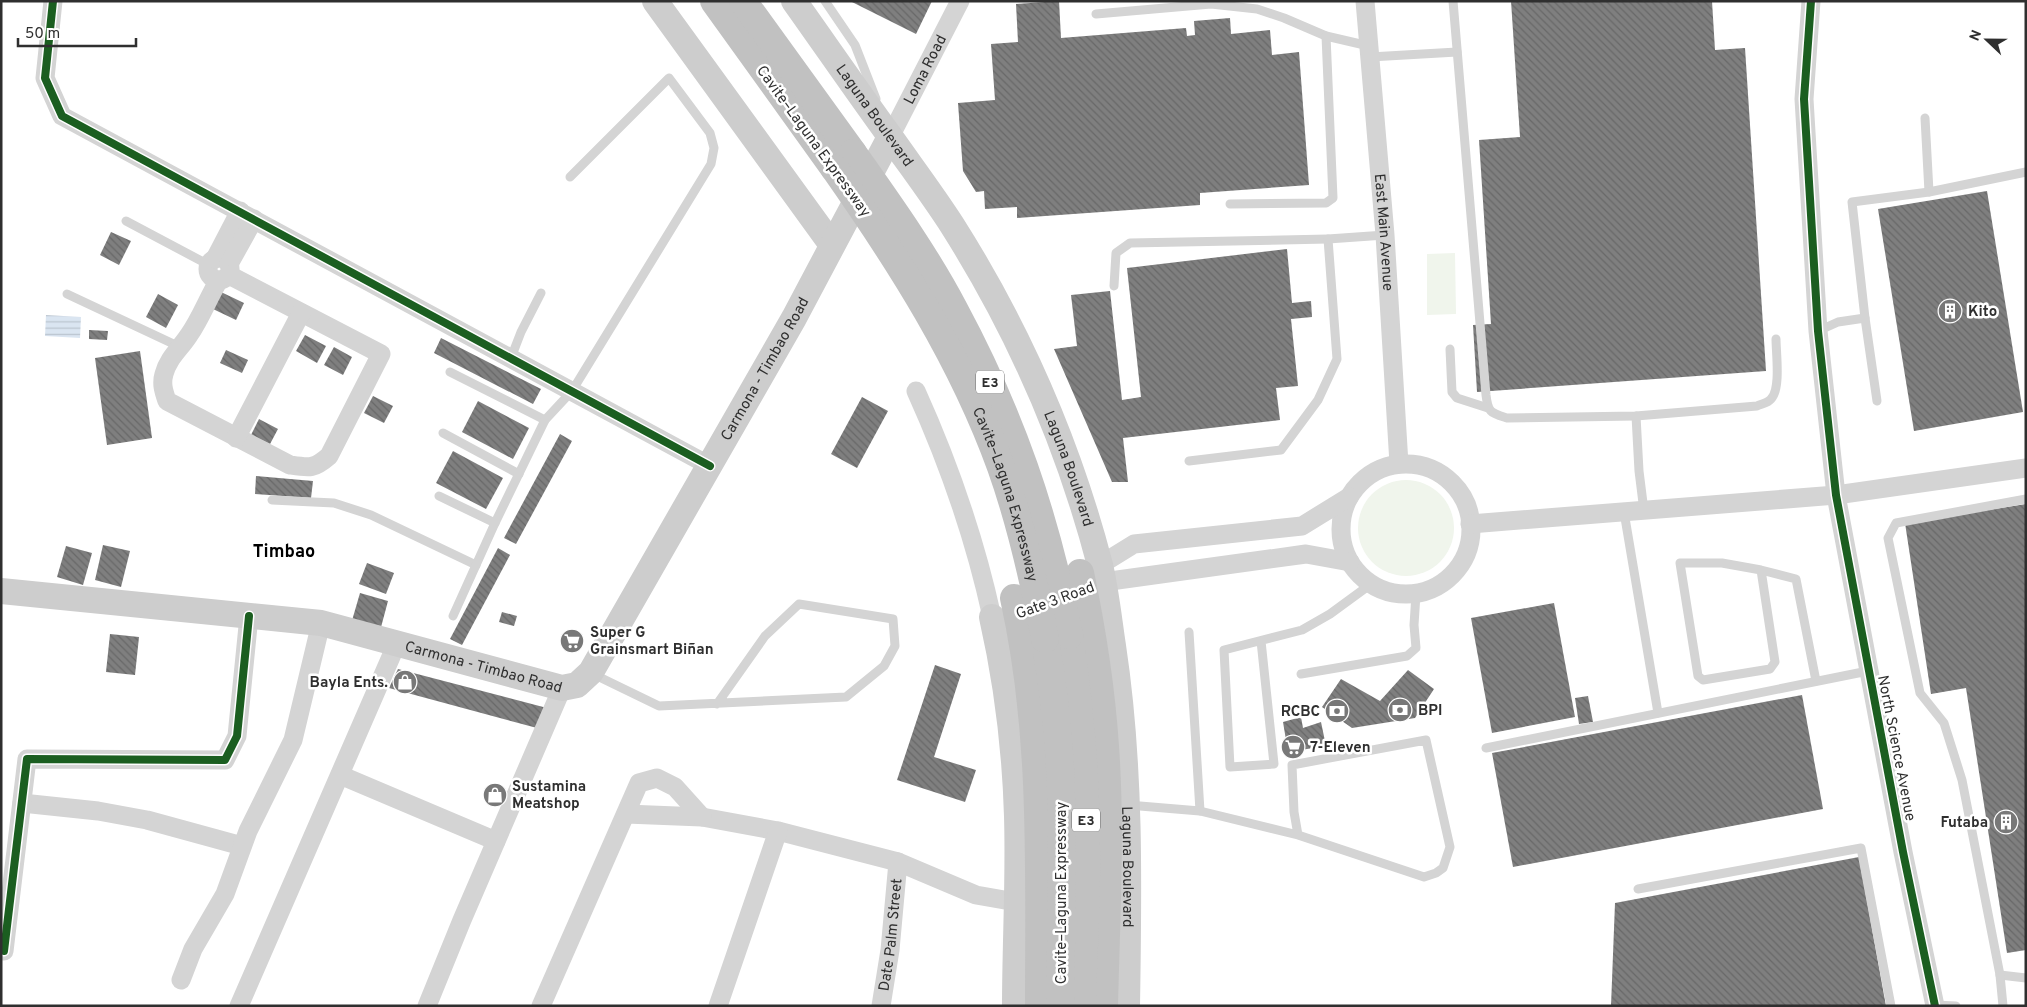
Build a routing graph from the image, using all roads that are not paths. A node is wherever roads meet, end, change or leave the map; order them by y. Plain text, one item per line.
1 (53, 1) edge
2 (655, 1) edge
3 (714, 1) edge
4 (742, 1) edge
5 (794, 1) edge
6 (825, 1) edge
7 (960, 1) edge
8 (1365, 1) edge
9 (1453, 1) edge
10 (1811, 1) edge
11 (1096, 14) dead end
12 (1326, 36) junction
13 (1370, 51) junction
14 (1457, 52) junction
15 (1925, 118) dead end
16 (890, 137) junction
17 (844, 160) junction
18 (2026, 172) edge
19 (570, 177) dead end
20 (1929, 192) junction
21 (1230, 204) dead end
22 (247, 215) junction
23 (126, 221) dead end
24 (1385, 235) junction
25 (1328, 239) junction
26 (832, 245) junction
27 (218, 269) junction
28 (1114, 286) dead end
29 (541, 293) dead end
30 (67, 294) dead end
31 (301, 313) junction
32 (1865, 318) junction
33 (1818, 330) junction
34 (1776, 340) dead end
35 (177, 348) junction
36 (1450, 349) dead end
37 (511, 358) junction
38 (450, 372) dead end
39 (572, 391) junction
40 (916, 391) dead end
41 (1877, 401) dead end
42 (1488, 408) junction
43 (1636, 416) junction
44 (545, 420) junction
45 (443, 433) dead end
46 (236, 438) junction
47 (1189, 461) dead end
48 (1399, 464) junction
49 (710, 466) junction
50 (2026, 468) edge
51 (519, 474) junction
52 (1836, 495) junction
53 (439, 496) dead end
54 (1349, 497) junction
55 (2026, 499) edge
56 (272, 500) dead end
57 (1644, 510) junction
58 (1624, 512) junction
59 (495, 523) junction
60 (1470, 524) junction
61 (1350, 562) junction
62 (476, 565) junction
63 (1762, 570) junction
64 (1091, 578) junction
65 (1371, 584) junction
66 (1, 591) edge
67 (1416, 594) junction
68 (1008, 610) junction
69 (249, 616) junction
70 (452, 616) dead end
71 (321, 623) junction
72 (1189, 632) dead end
73 (1057, 637) junction
74 (1261, 641) junction
75 (397, 642) junction
76 (1868, 671) junction
77 (591, 672) junction
78 (1301, 674) dead end
79 (1816, 681) junction
80 (562, 688) junction
81 (717, 704) junction
82 (1658, 713) junction
83 (1486, 748) dead end
84 (340, 775) junction
85 (22, 803) junction
86 (1128, 805) junction
87 (1200, 811) junction
88 (626, 814) junction
89 (702, 817) junction
90 (778, 831) junction
91 (1298, 835) junction
92 (496, 841) junction
93 (242, 846) junction
94 (898, 862) junction
95 (1638, 889) dead end
96 (1016, 902) junction
97 (4, 951) dead end
98 (2000, 975) junction
99 (2026, 978) edge
100 (181, 980) dead end
101 (243, 1005) edge
102 (1935, 1005) edge
103 (427, 1006) edge
104 (541, 1006) edge
105 (718, 1006) edge
106 (882, 1006) edge
107 (1014, 1006) edge
108 (1039, 1006) edge
109 (1060, 1006) edge
110 (1082, 1006) edge
111 (1104, 1006) edge
112 (1127, 1006) edge
113 (1891, 1006) edge
114 (1956, 1006) edge
115 (2003, 1006) edge

1 - 22 street
2 - 26 main road
3 - 17 highway, Cavite–Laguna Expressway / E3
4 - 17 highway, Cavite–Laguna Expressway / E3
5 - 16 main road, Laguna Boulevard
6 - 16 lane
7 - 16 street, Loma Road
8 - 13 street, East Main Avenue
9 - 14 lane
10 - 33 street, North Science Avenue
11 - 12 lane
12 - 13 lane
12 - 21 lane
13 - 14 lane
13 - 24 street, East Main Avenue
14 - 42 lane
15 - 20 lane
16 - 26 main road, Carmona - Timbao Road
16 - 64 main road, Laguna Boulevard
17 - 73 highway, Cavite–Laguna Expressway / E3, bridge
18 - 20 lane
19 - 39 lane
20 - 32 lane
22 - 27 street
22 - 37 street
23 - 27 lane
24 - 25 lane
24 - 48 street, East Main Avenue
25 - 28 lane
25 - 47 lane
26 - 49 main road, Carmona - Timbao Road
27 - 31 street
27 - 35 street
29 - 37 lane
30 - 35 lane
31 - 46 street
31 - 46 street
32 - 33 lane
32 - 41 lane
33 - 52 street, North Science Avenue
34 - 43 lane
35 - 46 street
36 - 42 lane
37 - 39 street
38 - 44 lane
39 - 44 lane
39 - 49 street
40 - 68 street
42 - 43 lane
43 - 57 lane
44 - 51 lane
45 - 51 lane
48 - 54 street
48 - 60 street
49 - 77 main road, Carmona - Timbao Road
50 - 52 street
51 - 59 lane
52 - 57 street
52 - 76 street, North Science Avenue
53 - 59 lane
54 - 61 street
54 - 64 street, Gate 3 Road
55 - 98 lane
56 - 62 lane
57 - 58 street
58 - 60 street
58 - 82 lane
59 - 62 lane
60 - 67 street
61 - 64 street, Gate 3 Road
61 - 65 street
62 - 70 lane
63 - 63 lane
63 - 79 lane
64 - 68 main road, Gate 3 Road
64 - 86 main road, Laguna Boulevard
64 - 111 highway
65 - 67 street
65 - 74 lane
66 - 69 main road, Carmona - Timbao Road
67 - 78 lane
68 - 96 main road
68 - 108 highway
69 - 71 main road, Carmona - Timbao Road
69 - 85 street
71 - 75 main road, Carmona - Timbao Road
71 - 93 street
72 - 87 lane
73 - 109 highway, Cavite–Laguna Expressway / E3
73 - 110 highway, Cavite–Laguna Expressway / E3
74 - 74 lane
75 - 80 main road, Carmona - Timbao Road
75 - 84 street
76 - 79 lane
76 - 102 street, North Science Avenue
77 - 80 main road, Carmona - Timbao Road
77 - 81 lane
79 - 82 lane
80 - 92 street
81 - 81 lane
82 - 83 lane
84 - 92 street
84 - 101 street
85 - 93 street
85 - 97 street
86 - 87 lane
86 - 112 main road, Laguna Boulevard
87 - 91 lane
88 - 89 street
88 - 89 street
88 - 104 street
89 - 90 street
90 - 94 street
90 - 105 street
91 - 91 lane
92 - 103 street
93 - 100 street
94 - 96 street
94 - 106 street, Date Palm Street
95 - 113 lane
96 - 107 main road
98 - 99 lane
98 - 115 lane
102 - 114 lane

